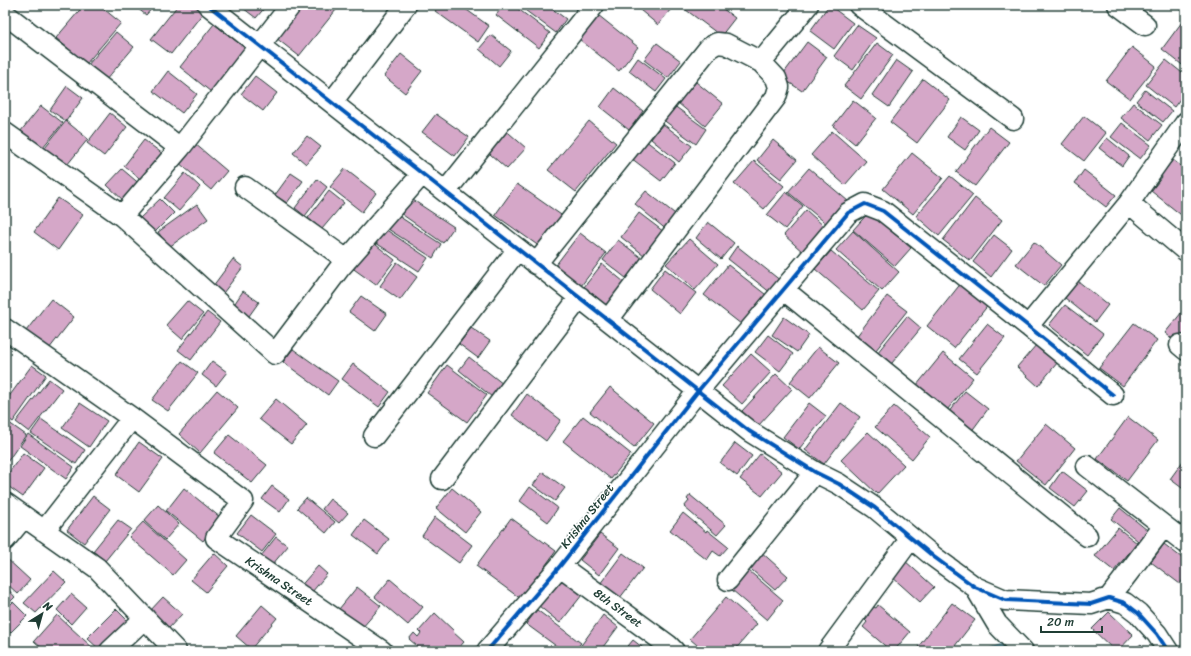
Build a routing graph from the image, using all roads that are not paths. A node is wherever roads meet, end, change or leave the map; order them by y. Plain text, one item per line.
1 (208, 5) edge
2 (291, 5) edge
3 (406, 5) edge
4 (594, 5) edge
5 (808, 5) edge
6 (859, 5) edge
7 (1118, 5) edge
8 (5, 14) edge
9 (1146, 25) dead end
10 (260, 45) junction
11 (761, 62) junction
12 (332, 102) junction
13 (1013, 119) dead end
14 (1186, 122) edge
15 (5, 133) edge
16 (180, 148) junction
17 (423, 173) junction
18 (245, 187) dead end
19 (446, 191) junction
20 (1129, 203) junction
21 (122, 216) junction
22 (518, 249) junction
23 (1186, 251) edge
24 (347, 260) junction
25 (536, 264) junction
26 (784, 290) junction
27 (580, 297) junction
28 (608, 320) junction
29 (1028, 326) junction
30 (5, 329) edge
31 (698, 391) junction
32 (1113, 395) dead end
33 (132, 418) junction
34 (374, 436) dead end
35 (1087, 466) dead end
36 (815, 472) junction
37 (442, 479) dead end
38 (5, 503) edge
39 (24, 517) junction
40 (1164, 526) junction
41 (44, 531) junction
42 (1087, 536) dead end
43 (911, 538) junction
44 (5, 540) edge
45 (1186, 543) edge
46 (560, 566) junction
47 (728, 580) dead end
48 (975, 587) junction
49 (1109, 598) junction
50 (145, 618) junction
51 (110, 651) edge
52 (176, 651) edge
53 (382, 651) edge
54 (487, 651) edge
55 (674, 651) edge
56 (828, 651) edge
57 (1023, 651) edge
58 (1168, 651) edge

1 - 10 street
2 - 10 street
3 - 12 street
4 - 19 street
5 - 11 street
6 - 13 street
7 - 9 street
8 - 16 street
10 - 12 street
10 - 16 street
11 - 25 street
11 - 28 street
12 - 17 street
14 - 20 street
15 - 21 street
16 - 21 street
17 - 19 street
17 - 24 street
18 - 24 street
19 - 22 street
20 - 23 street
20 - 29 street
21 - 24 street
22 - 25 street
22 - 34 street
25 - 27 street
26 - 29 street, Krishna Street
26 - 31 street, Krishna Street
26 - 42 street
27 - 28 street
27 - 37 street
28 - 31 street
29 - 32 street, Krishna Street
30 - 33 street
31 - 36 street
31 - 46 street, Krishna Street
33 - 41 street
33 - 53 street, Krishna Street
35 - 40 street
36 - 43 street
36 - 47 street
38 - 39 street
39 - 41 street
39 - 44 street
40 - 45 street
40 - 49 street
41 - 50 street
43 - 48 street
43 - 56 street
46 - 54 street, Krishna Street
46 - 55 street, 8th Street
48 - 49 street
48 - 57 street
49 - 58 street
50 - 51 street
50 - 52 street

